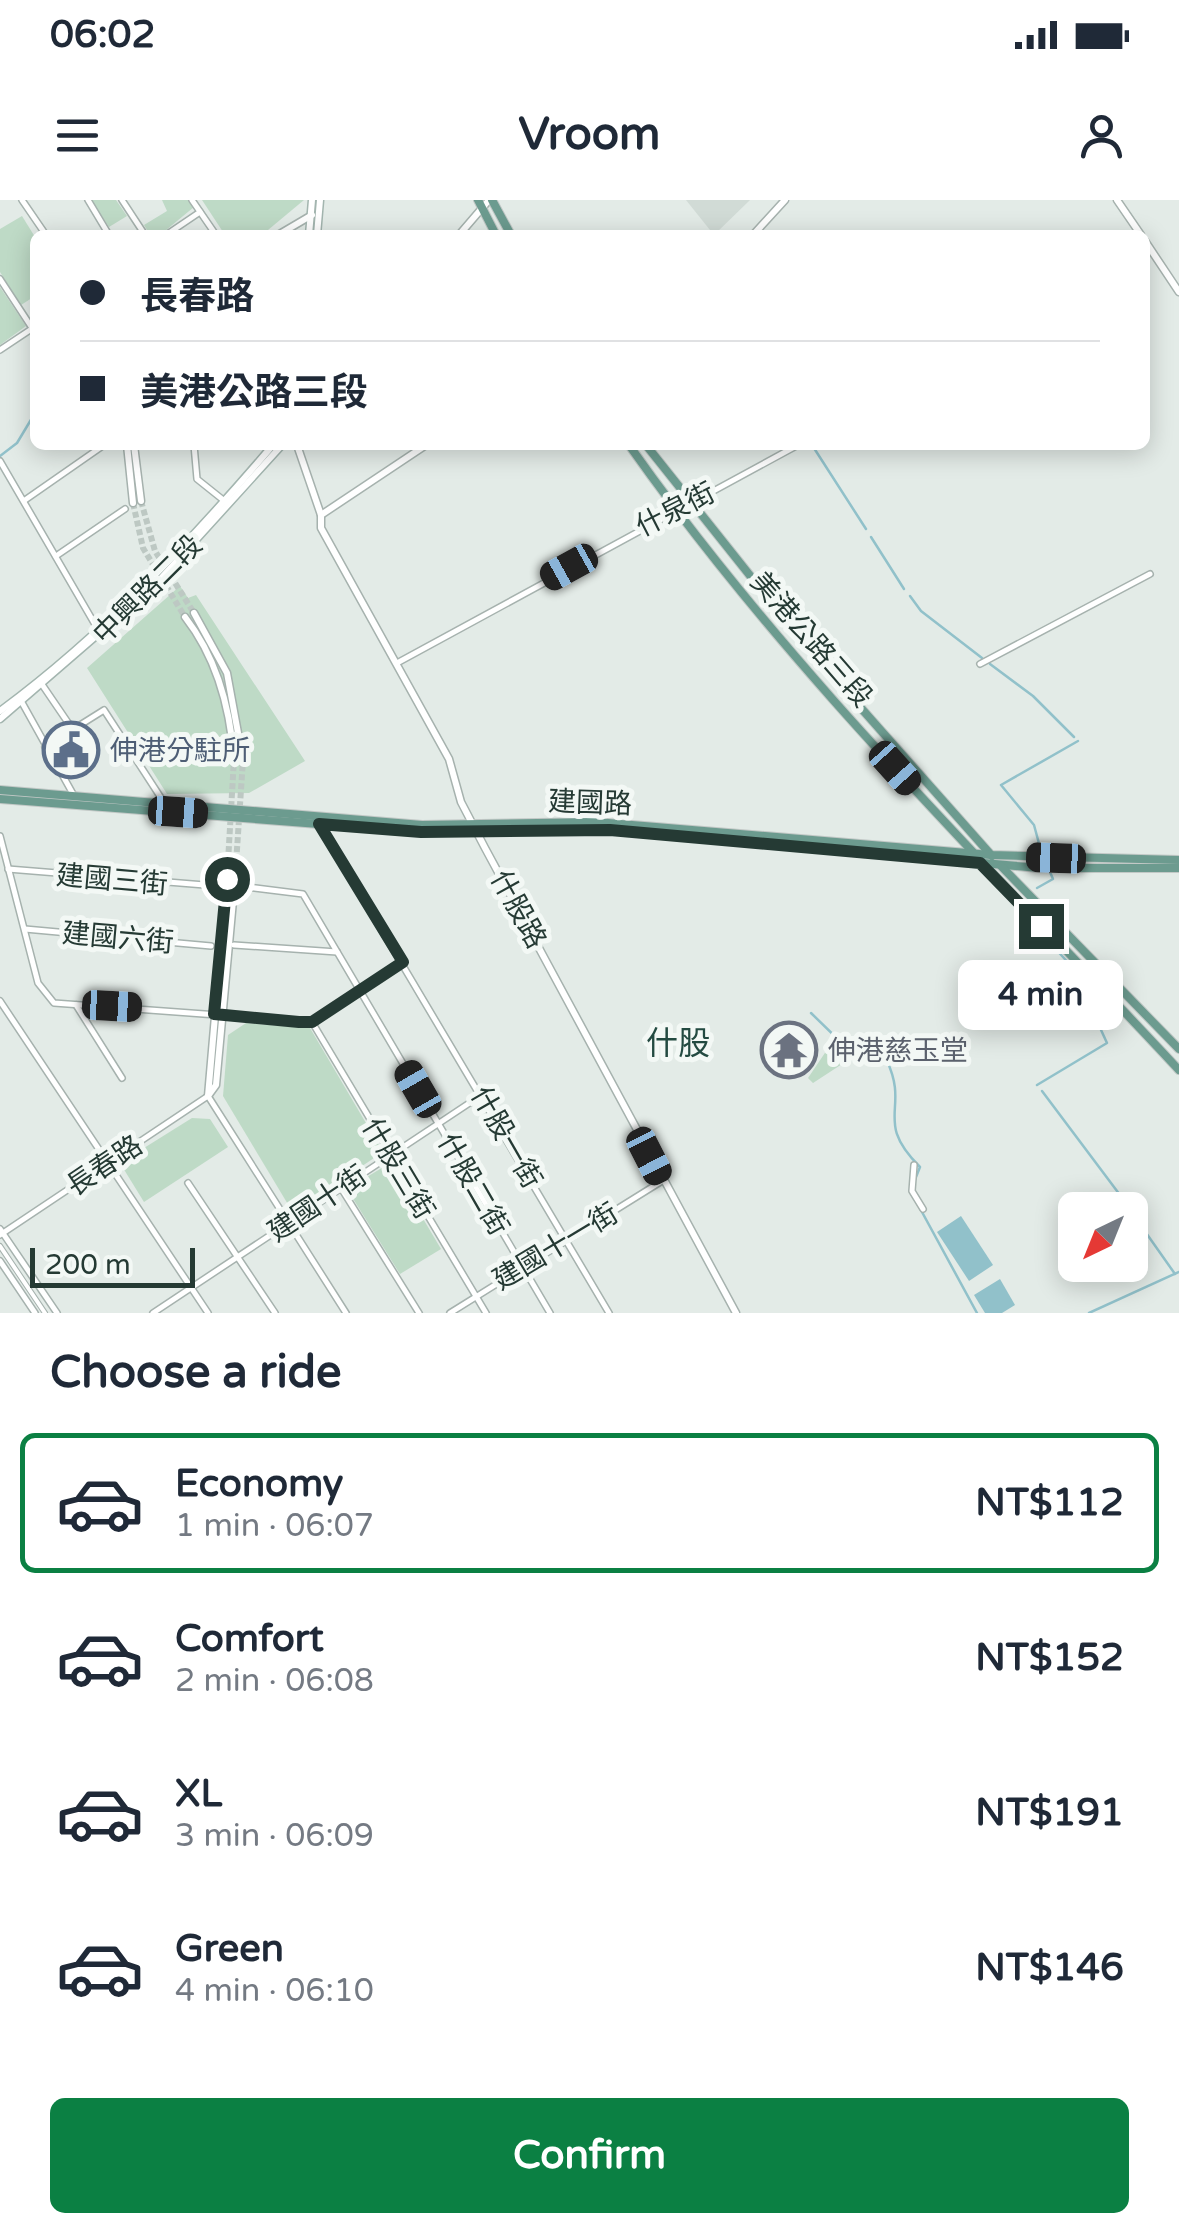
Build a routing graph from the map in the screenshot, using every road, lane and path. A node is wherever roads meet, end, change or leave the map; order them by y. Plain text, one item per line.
1 (22, 200) edge
2 (88, 200) edge
3 (122, 200) edge
4 (192, 200) edge
5 (312, 200) edge
6 (320, 200) edge
7 (490, 200) edge
8 (786, 200) edge
9 (1117, 200) edge
10 (480, 204) edge
11 (318, 211) junction
12 (200, 212) junction
13 (310, 216) junction
14 (43, 230) edge
15 (106, 230) edge
16 (141, 230) edge
17 (173, 230) edge
18 (213, 230) edge
19 (286, 230) edge
20 (309, 230) edge
21 (317, 230) edge
22 (462, 230) edge
23 (493, 230) edge
24 (508, 230) edge
25 (758, 230) edge
26 (1138, 230) edge
27 (1150, 248) edge
28 (0, 279) edge
29 (1179, 292) edge
30 (30, 322) edge
31 (30, 331) edge
32 (0, 350) edge
33 (97, 450) edge
34 (130, 450) edge
35 (194, 450) edge
36 (269, 450) edge
37 (277, 450) edge
38 (299, 450) edge
39 (418, 450) edge
40 (634, 450) edge
41 (650, 450) edge
42 (789, 450) edge
43 (2, 464) edge
44 (25, 500) junction
45 (227, 503) junction
46 (689, 503) junction
47 (133, 504) joint
48 (677, 510) junction
49 (321, 515) junction
50 (56, 556) junction
51 (1150, 574) dead end
52 (190, 615) tunnel mouth
53 (100, 633) junction
54 (396, 663) junction
55 (980, 664) dead end
56 (41, 683) junction
57 (20, 700) junction
58 (0, 711) edge
59 (0, 719) edge
60 (73, 730) junction
61 (45, 747) junction
62 (239, 759) tunnel mouth
63 (0, 790) edge
64 (75, 797) junction
65 (0, 799) edge
66 (165, 804) junction
67 (319, 824) junction
68 (476, 829) junction
69 (0, 836) edge
70 (759, 840) junction
71 (972, 853) junction
72 (991, 855) junction
73 (1179, 860) edge
74 (980, 863) junction
75 (1000, 864) junction
76 (1179, 868) edge
77 (8, 869) junction
78 (234, 882) joint
79 (217, 886) dead end
80 (25, 928) junction
81 (234, 944) dead end
82 (211, 946) dead end
83 (337, 952) junction
84 (403, 962) junction
85 (360, 991) junction
86 (0, 1002) edge
87 (76, 1004) junction
88 (218, 1015) junction
89 (312, 1022) junction
90 (1179, 1050) edge
91 (1179, 1070) edge
92 (122, 1078) dead end
93 (482, 1094) junction
94 (208, 1096) junction
95 (437, 1122) junction
96 (392, 1153) junction
97 (108, 1163) junction
98 (914, 1165) dead end
99 (662, 1181) junction
100 (188, 1184) dead end
101 (340, 1188) junction
102 (923, 1209) dead end
103 (288, 1221) junction
104 (1, 1232) edge
105 (566, 1239) junction
106 (0, 1246) edge
107 (237, 1256) junction
108 (0, 1261) edge
109 (522, 1266) junction
110 (191, 1287) junction
111 (476, 1295) junction
112 (35, 1313) edge
113 (45, 1313) edge
114 (57, 1313) edge
115 (153, 1313) edge
116 (208, 1313) edge
117 (274, 1313) edge
118 (346, 1313) edge
119 (419, 1313) edge
120 (450, 1313) edge
121 (486, 1313) edge
122 (550, 1313) edge
123 (609, 1313) edge
124 (736, 1313) edge

1 - 14 street
2 - 15 street
3 - 16 street
4 - 12 street
5 - 13 street
6 - 11 street
7 - 10 street
7 - 24 main road
8 - 25 street
9 - 26 street
10 - 22 street
10 - 23 main road
11 - 13 street
11 - 21 street
12 - 17 street
12 - 18 street
13 - 19 street
13 - 20 street
27 - 29 street
28 - 30 street
31 - 32 street
33 - 44 street
34 - 47 street
35 - 45 street
36 - 45 street, 中興路二段
37 - 45 street, 中興路二段
38 - 49 street, 什股路
39 - 49 street
40 - 48 main road, 美港公路三段
41 - 46 main road, 美港公路三段
42 - 46 street, 什泉街
43 - 44 street
44 - 50 street
45 - 53 street, 中興路二段
46 - 48 street, 什泉街
46 - 72 main road, 美港公路三段
47 - 50 street
48 - 54 street, 什泉街
48 - 71 main road, 美港公路三段
49 - 54 street, 什股路
50 - 53 street
51 - 55 street
52 - 62 street
53 - 56 street, 中興路二段
54 - 68 street, 什股路
56 - 57 street, 中興路二段
56 - 60 street
57 - 58 street, 中興路二段
57 - 59 street, 中興路二段
57 - 61 street
60 - 61 street
60 - 66 street
61 - 64 street
63 - 64 main road, 建國路
64 - 66 main road, 建國路
65 - 67 main road, 建國路
66 - 68 main road, 建國路
67 - 68 main road, 建國路
67 - 84 street, 什股一街
68 - 70 main road, 建國路
68 - 99 street, 什股路
69 - 77 street
70 - 71 main road, 建國路
70 - 74 main road, 建國路
71 - 72 main road, 建國路
71 - 74 main road, 美港公路三段
72 - 73 main road, 建國路
72 - 75 main road, 美港公路三段
74 - 75 main road, 建國路
74 - 91 main road, 美港公路三段
75 - 76 main road, 建國路
75 - 90 main road, 美港公路三段
77 - 79 street, 建國三街
77 - 80 street
78 - 83 street
78 - 88 street
80 - 82 street, 建國六街
80 - 87 street
81 - 83 street
83 - 85 street, 什股二街
84 - 85 street
84 - 93 street, 什股一街
85 - 89 street
85 - 95 street, 什股二街
86 - 97 street
87 - 88 street
87 - 92 street
88 - 89 street
88 - 94 street
89 - 96 street, 什股三街
93 - 95 street, 建國十街
93 - 105 street, 什股一街
94 - 97 street, 長春路
94 - 103 street
95 - 96 street, 建國十街
95 - 109 street, 什股二街
96 - 101 street, 建國十街
96 - 111 street, 什股三街
97 - 104 street, 長春路
97 - 110 street
98 - 102 street
99 - 105 street, 建國十一街
99 - 124 street, 什股路
100 - 107 street
101 - 103 street, 建國十街
101 - 119 street
103 - 107 street, 建國十街
103 - 118 street
104 - 114 street
105 - 109 street, 建國十一街
105 - 123 street, 什股一街
106 - 113 street
107 - 110 street, 建國十街
107 - 117 street
108 - 112 street
109 - 111 street, 建國十一街
109 - 122 street, 什股二街
110 - 115 street, 建國十街
110 - 116 street
111 - 120 street, 建國十一街
111 - 121 street, 什股三街

